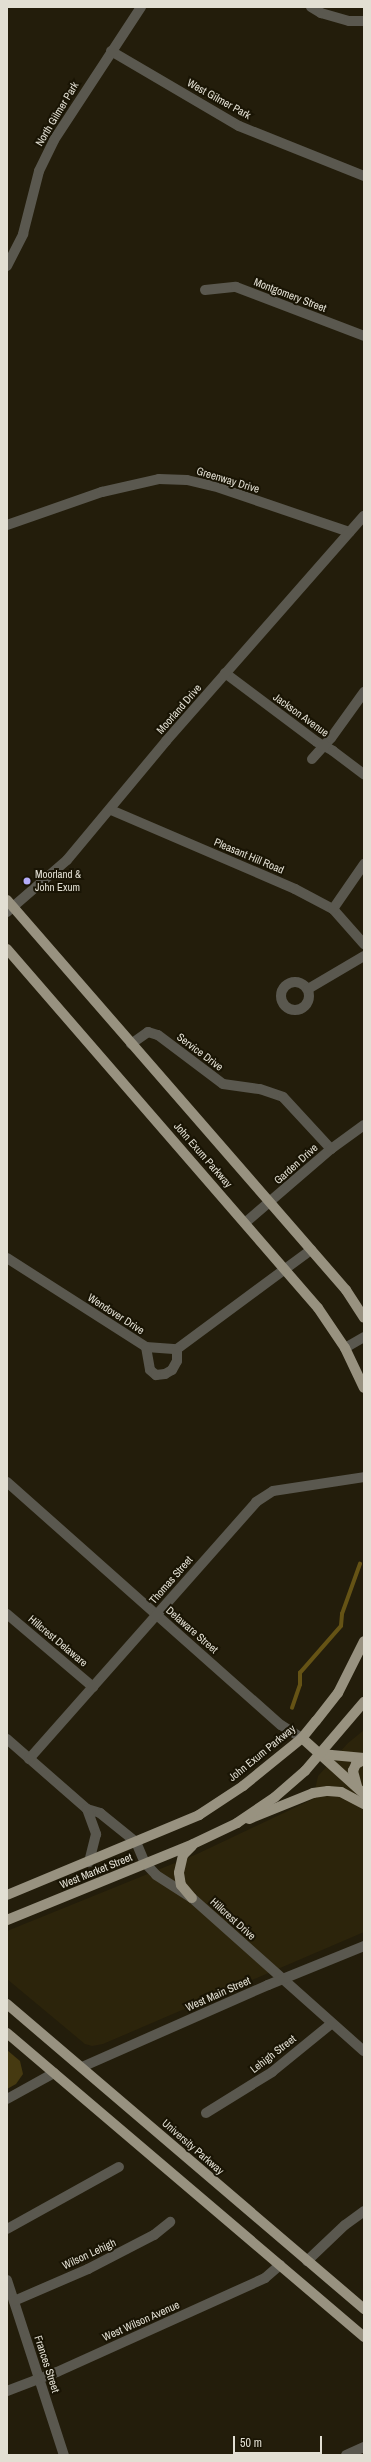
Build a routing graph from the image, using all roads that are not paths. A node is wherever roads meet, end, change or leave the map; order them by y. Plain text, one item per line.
1 (141, 7) edge
2 (311, 7) edge
3 (364, 21) edge
4 (111, 51) junction
5 (364, 176) edge
6 (7, 266) edge
7 (205, 290) dead end
8 (364, 336) edge
9 (364, 516) edge
10 (7, 525) edge
11 (349, 532) junction
12 (225, 673) junction
13 (364, 692) edge
14 (324, 746) junction
15 (312, 759) dead end
16 (364, 774) edge
17 (111, 810) junction
18 (364, 864) edge
19 (9, 907) edge
20 (333, 909) junction
21 (364, 944) edge
22 (7, 949) edge
23 (364, 956) edge
24 (308, 989) dead end
25 (131, 1044) junction
26 (364, 1125) edge
27 (331, 1149) junction
28 (271, 1203) junction
29 (246, 1222) junction
30 (311, 1250) junction
31 (7, 1258) edge
32 (286, 1270) junction
33 (364, 1318) edge
34 (364, 1337) edge
35 (146, 1347) junction
36 (345, 1348) junction
37 (177, 1349) junction
38 (364, 1388) edge
39 (364, 1477) edge
40 (7, 1482) edge
41 (7, 1614) edge
42 (156, 1615) junction
43 (364, 1641) edge
44 (93, 1687) junction
45 (364, 1702) edge
46 (302, 1738) junction
47 (7, 1739) edge
48 (321, 1754) junction
49 (29, 1759) junction
50 (364, 1759) edge
51 (361, 1791) edge
52 (364, 1804) edge
53 (87, 1808) junction
54 (237, 1823) junction
55 (136, 1842) junction
56 (194, 1844) junction
57 (89, 1862) junction
58 (146, 1863) junction
59 (7, 1895) edge
60 (192, 1898) junction
61 (7, 1920) edge
62 (364, 1946) edge
63 (282, 1980) junction
64 (7, 2004) edge
65 (332, 2023) junction
66 (7, 2033) edge
67 (364, 2051) edge
68 (82, 2067) junction
69 (54, 2073) junction
70 (7, 2099) edge
71 (206, 2113) dead end
72 (119, 2167) dead end
73 (364, 2211) edge
74 (170, 2222) dead end
75 (7, 2229) edge
76 (307, 2261) junction
77 (280, 2266) junction
78 (7, 2280) edge
79 (14, 2301) junction
80 (364, 2309) edge
81 (364, 2337) edge
82 (40, 2380) junction
83 (7, 2391) edge
84 (364, 2447) edge
85 (64, 2455) edge
86 (346, 2455) edge

1 - 4 street, North Gilmer Park
2 - 3 street
4 - 5 street, West Gilmer Park
4 - 6 street, North Gilmer Park
7 - 8 street, Montgomery Street
9 - 11 street, Moorland Drive
10 - 11 street, Greenway Drive
11 - 12 street, Moorland Drive
12 - 14 street, Jackson Avenue
12 - 17 street, Moorland Drive
13 - 14 street
14 - 15 street
14 - 16 street, Jackson Avenue
17 - 19 street, Moorland Drive
17 - 20 street, Pleasant Hill Road
18 - 20 street
19 - 25 main road, John Exum Parkway
20 - 21 street, Pleasant Hill Road
22 - 29 main road, John Exum Parkway
23 - 24 street
25 - 27 street, Service Drive
25 - 28 main road, John Exum Parkway
26 - 27 street, Garden Drive
27 - 28 street, Garden Drive
28 - 29 street, Garden Drive
28 - 30 main road, John Exum Parkway
29 - 32 main road, John Exum Parkway
30 - 32 street
30 - 33 main road, John Exum Parkway
31 - 35 street, Wendover Drive
32 - 36 main road, John Exum Parkway
32 - 37 street
34 - 36 street
35 - 37 street, Wendover Drive
35 - 37 street
36 - 38 main road, John Exum Parkway
39 - 42 street, Thomas Street
40 - 42 street, Delaware Street
41 - 44 street, Hillcrest Delaware
42 - 44 street, Thomas Street
42 - 46 street, Delaware Street
43 - 46 main road, John Exum Parkway
44 - 49 street, Thomas Street
45 - 48 main road
46 - 48 main road, Delaware Street
46 - 55 main road, John Exum Parkway
47 - 49 street, Hillcrest Drive
48 - 50 main road
48 - 51 main road, Delaware Street
48 - 54 main road
49 - 53 street, Hillcrest Drive
50 - 51 main road
52 - 54 main road
53 - 55 street, Hillcrest Drive
53 - 57 street
54 - 56 main road
55 - 57 main road, West Market Street
55 - 58 street, Hillcrest Drive
56 - 58 main road, West Market Street
56 - 60 main road
57 - 59 main road, West Market Street
58 - 60 street, Hillcrest Drive
58 - 61 main road, West Market Street
60 - 63 street, Hillcrest Drive
62 - 63 street, West Main Street
63 - 65 street, Hillcrest Drive
63 - 68 street, West Main Street
64 - 68 main road, University Parkway
65 - 67 street, Hillcrest Drive
65 - 71 street, Lehigh Street
66 - 69 main road
68 - 76 main road, University Parkway
69 - 70 street
69 - 77 main road
72 - 75 street
73 - 76 street
74 - 79 street, Wilson Lehigh
76 - 80 main road, University Parkway
77 - 81 main road
77 - 82 street, West Wilson Avenue
78 - 79 street, Frances Street
79 - 82 street, Frances Street
82 - 83 street, West Wilson Avenue
82 - 85 street, Frances Street
84 - 86 street

